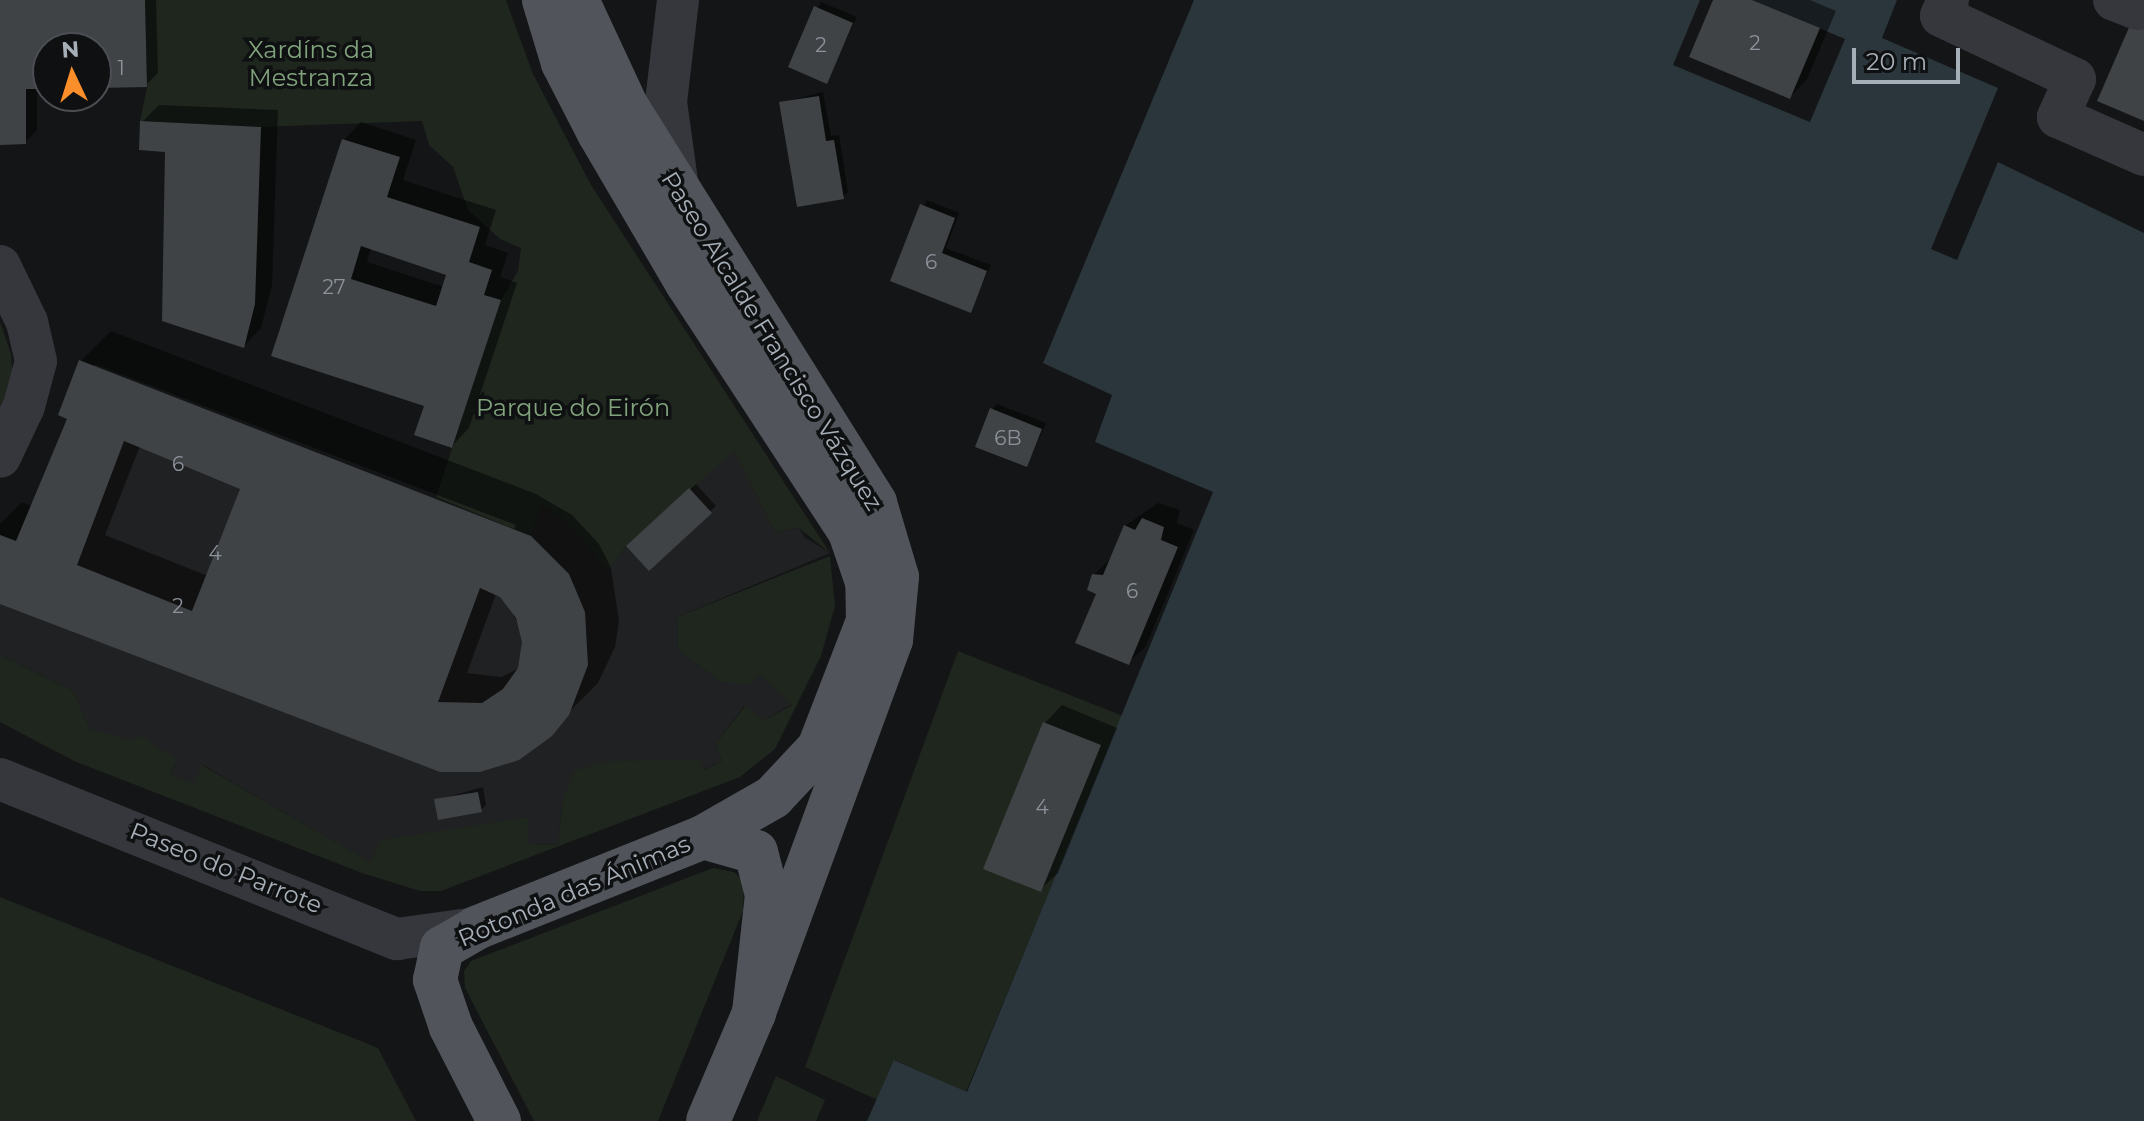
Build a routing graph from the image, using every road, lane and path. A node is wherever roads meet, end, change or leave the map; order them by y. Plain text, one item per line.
1 (544, 0) edge
2 (577, 0) edge
3 (678, 0) edge
4 (1948, 0) edge
5 (2144, 155) edge
6 (679, 189) junction
7 (0, 266) edge
8 (0, 457) edge
9 (0, 762) edge
10 (0, 779) edge
11 (55, 801) junction
12 (703, 837) junction
13 (476, 928) junction
14 (397, 939) junction
15 (754, 1013) junction
16 (451, 1027) junction
17 (499, 1121) edge
18 (708, 1121) edge

1 - 12 main road, Paseo Alcalde Francisco Vázquez
2 - 6 main road, Paseo Alcalde Francisco Vázquez
3 - 6 street
4 - 5 street
6 - 15 main road, Paseo Alcalde Francisco Vázquez
7 - 8 street
9 - 11 street, Paseo do Parrote
10 - 11 street, Paseo do Parrote
11 - 14 street, Paseo do Parrote
12 - 13 main road, Rotonda das Ánimas
12 - 15 main road, Rotonda das Ánimas
13 - 14 street, Paseo do Parrote
13 - 16 main road, Rotonda das Ánimas
14 - 16 street
15 - 18 main road, Rotonda das Ánimas
16 - 17 main road, Rotonda das Ánimas

